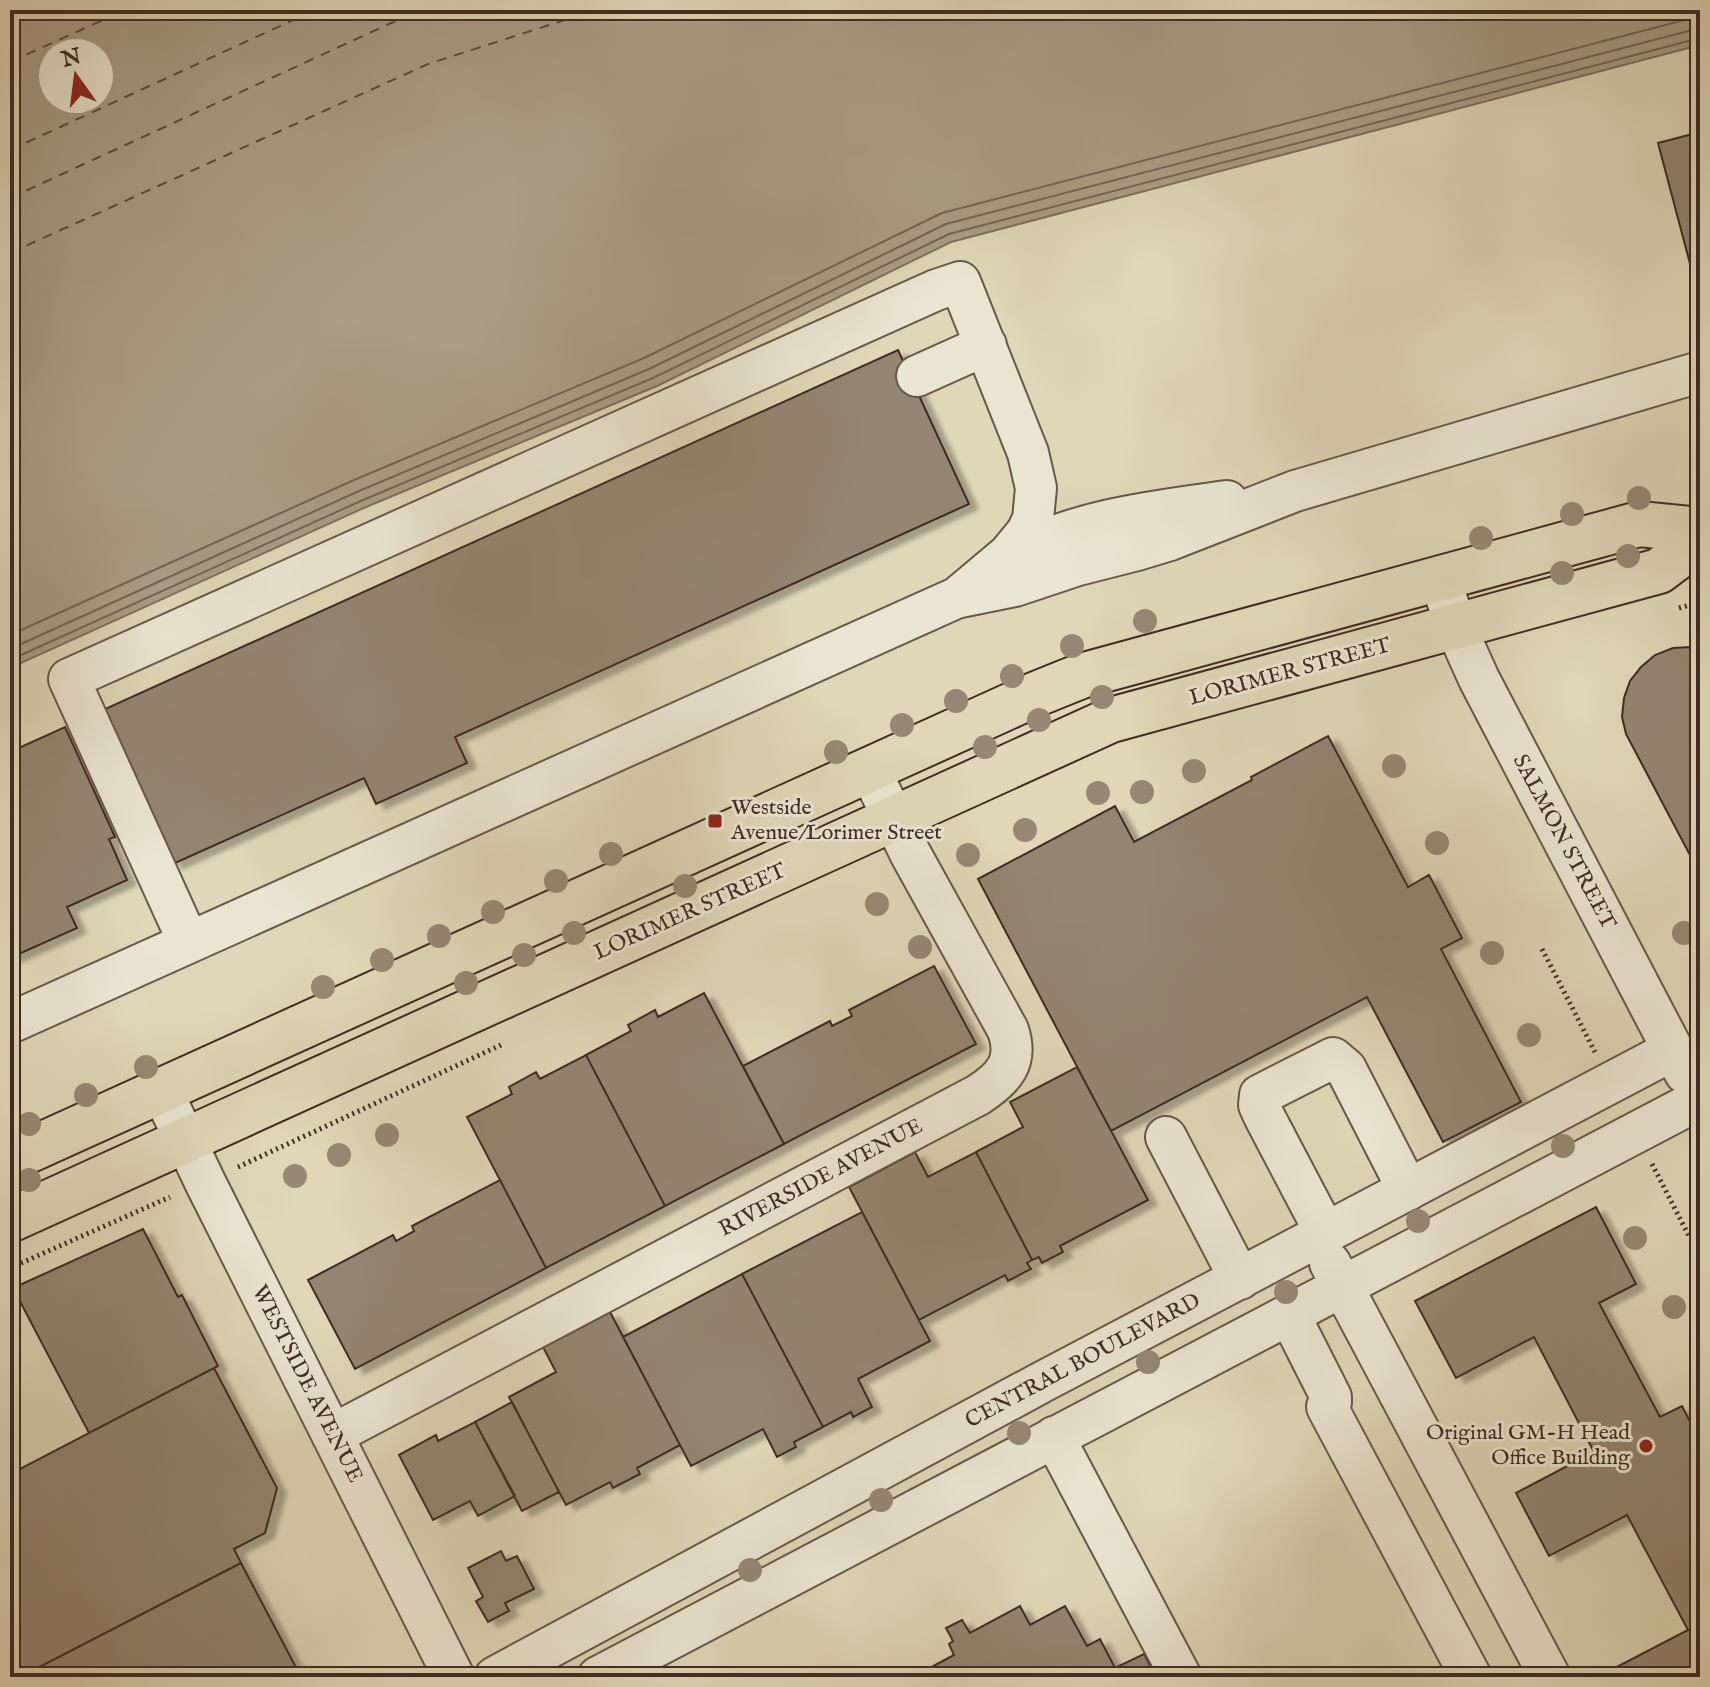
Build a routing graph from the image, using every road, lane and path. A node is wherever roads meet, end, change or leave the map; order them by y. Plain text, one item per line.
1 (986, 345) junction
2 (1700, 372) edge
3 (917, 376) dead end
4 (1295, 491) junction
5 (1700, 530) edge
6 (1700, 540) edge
7 (987, 571) junction
8 (1440, 578) junction
9 (956, 598) junction
10 (1700, 602) edge
11 (1670, 610) dead end
12 (1456, 628) junction
13 (870, 770) junction
14 (894, 820) junction
15 (188, 941) junction
16 (10, 1023) edge
17 (508, 1041) dead end
18 (1673, 1050) junction
19 (162, 1091) junction
20 (1700, 1100) edge
21 (1166, 1137) dead end
22 (185, 1140) junction
23 (10, 1159) edge
24 (205, 1182) junction
25 (1408, 1190) junction
26 (10, 1220) edge
27 (1321, 1236) junction
28 (10, 1268) edge
29 (1240, 1279) junction
30 (1342, 1287) junction
31 (1289, 1314) junction
32 (1046, 1380) junction
33 (1062, 1433) junction
34 (332, 1435) junction
35 (781, 1523) junction
36 (803, 1569) junction
37 (454, 1677) edge
38 (495, 1677) edge
39 (598, 1677) edge
40 (1181, 1677) edge
41 (1471, 1677) edge
42 (1550, 1677) edge

1 - 3 street
1 - 7 street
1 - 15 street
2 - 4 street
4 - 7 street
4 - 9 street
5 - 8 main road
6 - 12 main road, LORIMER STREET
7 - 9 street
8 - 12 street, SALMON STREET
8 - 13 main road
9 - 15 street
10 - 11 path
12 - 14 main road, LORIMER STREET
12 - 18 street, SALMON STREET
13 - 14 street, RIVERSIDE AVENUE
13 - 19 main road
14 - 22 main road, LORIMER STREET
14 - 34 street, RIVERSIDE AVENUE
15 - 16 street
17 - 24 path
18 - 20 street, SALMON STREET
18 - 25 street, CENTRAL BOULEVARD
19 - 22 street, WESTSIDE AVENUE
19 - 23 main road
20 - 30 street
21 - 29 street
22 - 24 street, WESTSIDE AVENUE
22 - 26 main road, LORIMER STREET
24 - 28 path
24 - 34 street, WESTSIDE AVENUE
25 - 27 street, CENTRAL BOULEVARD
25 - 27 street
27 - 29 street, CENTRAL BOULEVARD
27 - 30 street
29 - 32 street, CENTRAL BOULEVARD
30 - 31 street
30 - 42 street
31 - 33 street
31 - 41 street
32 - 33 street
32 - 35 street, CENTRAL BOULEVARD
33 - 36 street
33 - 40 street
34 - 37 street, WESTSIDE AVENUE
35 - 36 street
35 - 38 street, CENTRAL BOULEVARD
36 - 39 street

